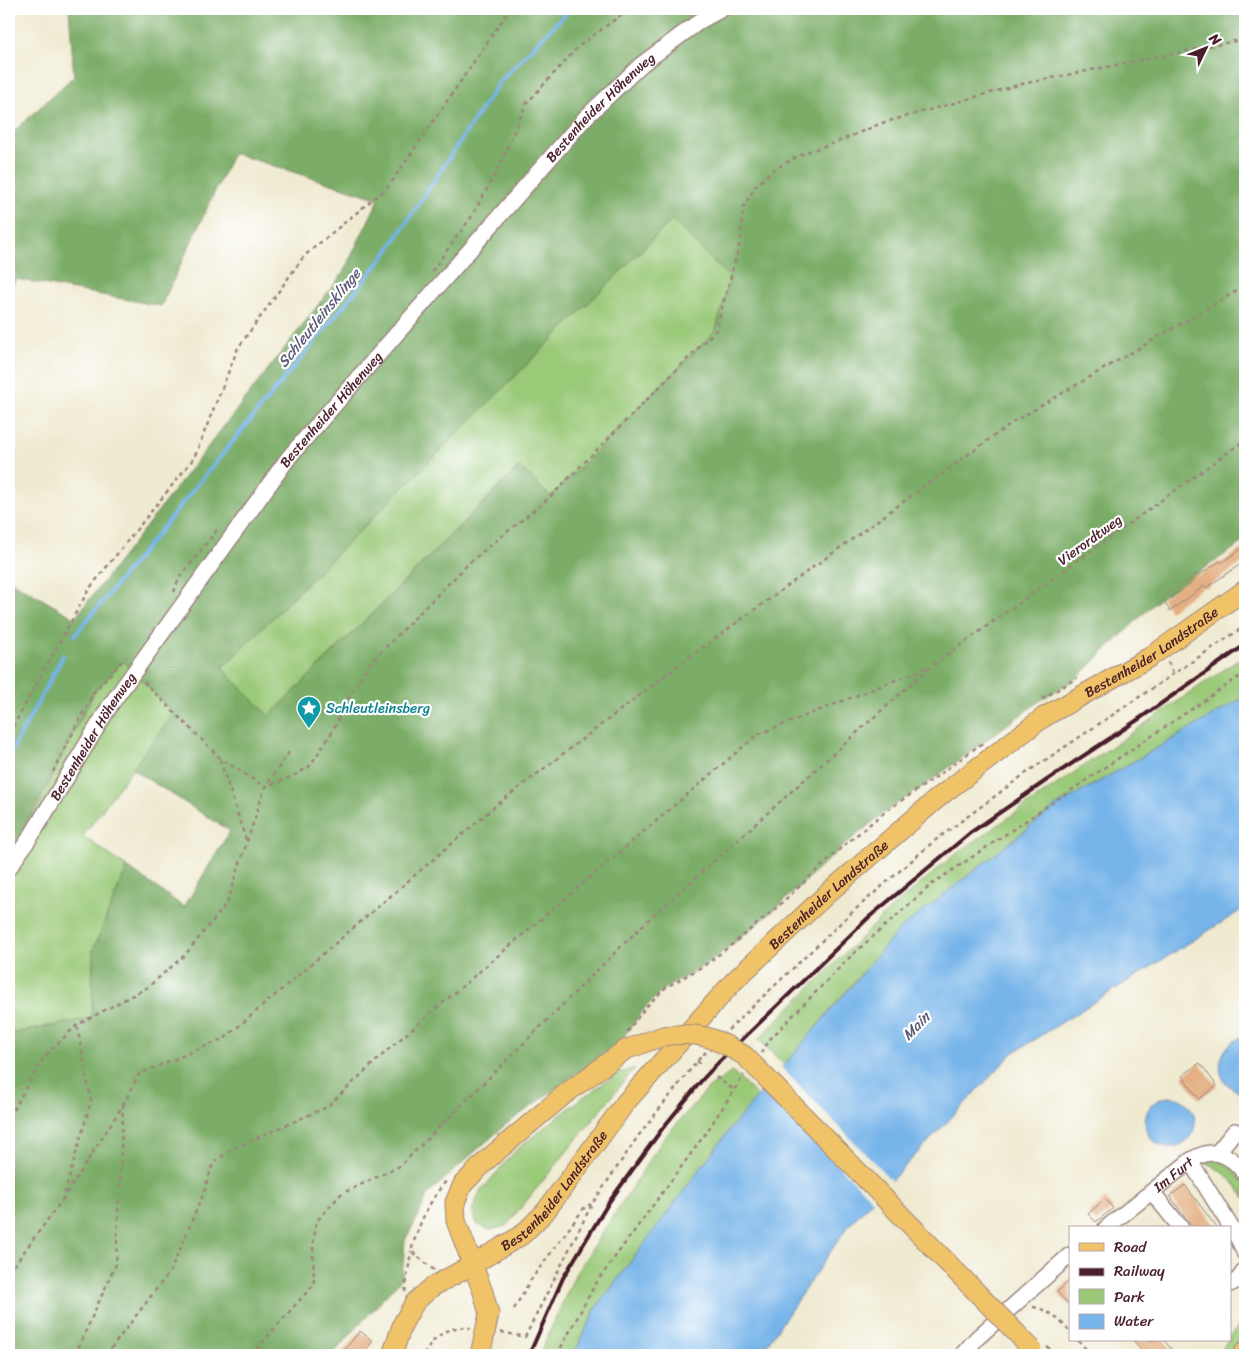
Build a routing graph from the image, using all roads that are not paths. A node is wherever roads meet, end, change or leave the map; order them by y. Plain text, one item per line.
1 (722, 9) edge
2 (1245, 590) edge
3 (9, 868) edge
4 (1236, 1131) dead end
5 (1217, 1153) junction
6 (1190, 1161) junction
7 (1245, 1174) edge
8 (1152, 1192) junction
9 (1109, 1226) edge
10 (1179, 1226) edge
11 (1230, 1226) edge
12 (1232, 1229) edge
13 (1245, 1254) edge
14 (1069, 1256) edge
15 (472, 1266) junction
16 (1245, 1270) edge
17 (1232, 1283) edge
18 (1038, 1350) edge
19 (1245, 1351) edge
20 (392, 1355) edge
21 (480, 1355) edge
22 (962, 1355) edge
23 (1243, 1355) edge

1 - 3 street, Bestenheider Höhenweg
2 - 15 main road, Bestenheider Landstraße
4 - 5 street
5 - 6 street, Im Furt
5 - 7 street
6 - 8 street, Im Furt
6 - 11 street
8 - 9 street, Im Furt
8 - 10 street
12 - 13 street
14 - 22 street
15 - 18 main road, bridge
15 - 20 main road, Bestenheider Landstraße
15 - 21 main road, bridge
16 - 17 street
19 - 23 main road

